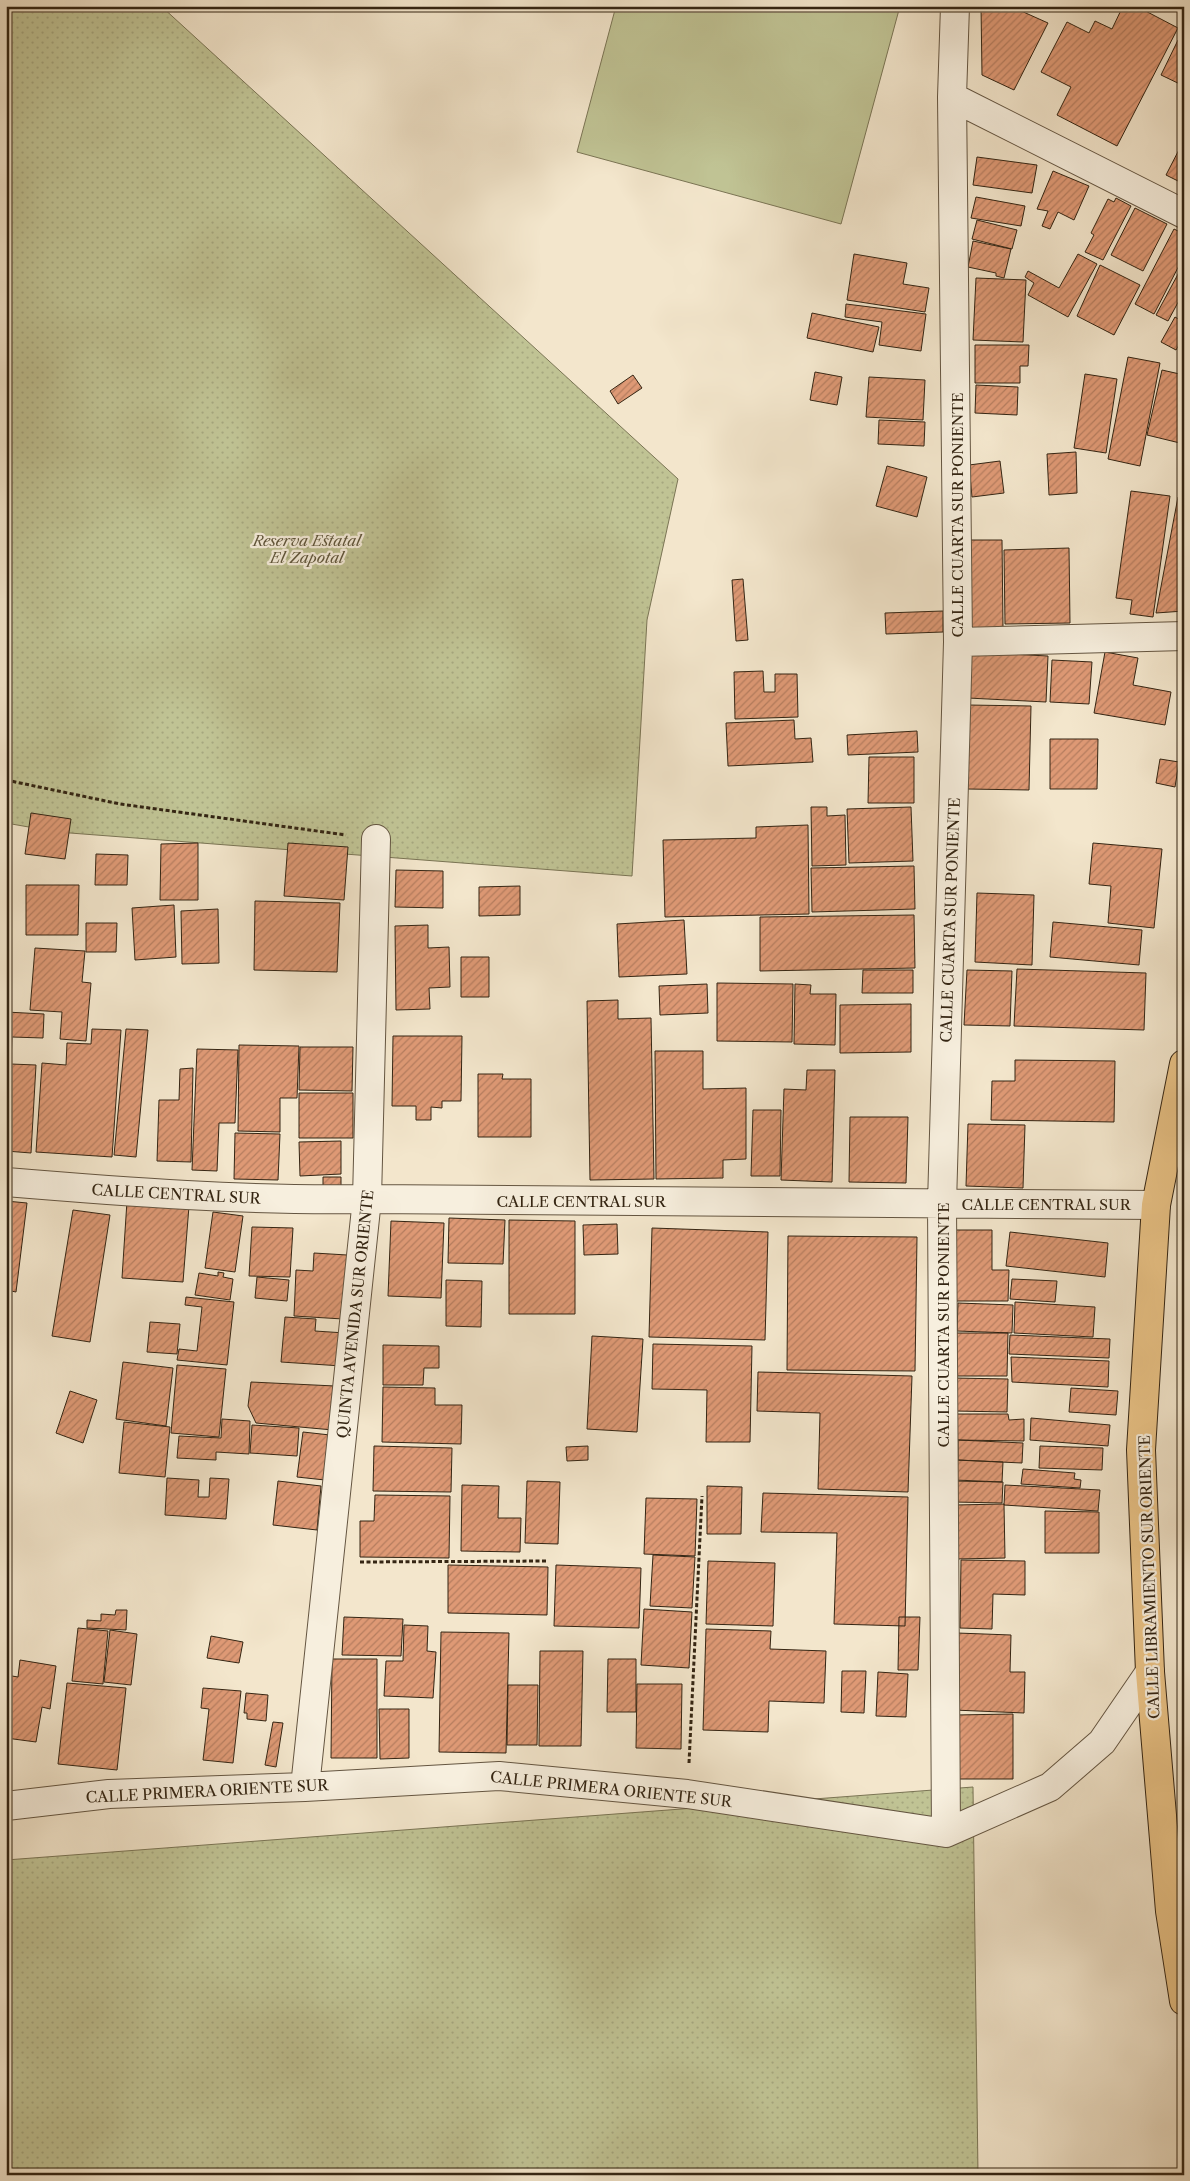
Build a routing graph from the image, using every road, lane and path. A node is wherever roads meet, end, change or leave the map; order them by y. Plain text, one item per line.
1 (955, 6) edge
2 (952, 97) junction
3 (1184, 214) edge
4 (1184, 636) edge
5 (958, 642) junction
6 (6, 780) edge
7 (376, 839) joint
8 (1184, 1064) edge
9 (6, 1182) edge
10 (367, 1199) junction
11 (942, 1204) junction
12 (1156, 1205) junction
13 (702, 1496) dead end
14 (548, 1560) dead end
15 (329, 1562) junction
16 (1150, 1672) junction
17 (305, 1787) junction
18 (687, 1794) junction
19 (6, 1806) edge
20 (946, 1833) junction
21 (1184, 2001) edge

1 - 2 street, CALLE CUARTA SUR PONIENTE
2 - 3 street
2 - 5 street, CALLE CUARTA SUR PONIENTE
4 - 5 street
5 - 11 street, CALLE CUARTA SUR PONIENTE
6 - 7 path
7 - 10 street, QUINTA AVENIDA SUR ORIENTE
8 - 12 main road, CALLE LIBRAMIENTO SUR ORIENTE
9 - 10 street, CALLE CENTRAL SUR
10 - 11 street, CALLE CENTRAL SUR
10 - 15 street, QUINTA AVENIDA SUR ORIENTE
11 - 12 street, CALLE CENTRAL SUR
11 - 20 street, CALLE CUARTA SUR PONIENTE
12 - 16 main road, CALLE LIBRAMIENTO SUR ORIENTE
13 - 18 path
14 - 15 path
15 - 17 street, QUINTA AVENIDA SUR ORIENTE
16 - 20 street
16 - 21 main road, CALLE LIBRAMIENTO SUR ORIENTE
17 - 18 street, CALLE PRIMERA ORIENTE SUR
17 - 19 street, CALLE PRIMERA ORIENTE SUR
18 - 20 street, CALLE PRIMERA ORIENTE SUR

